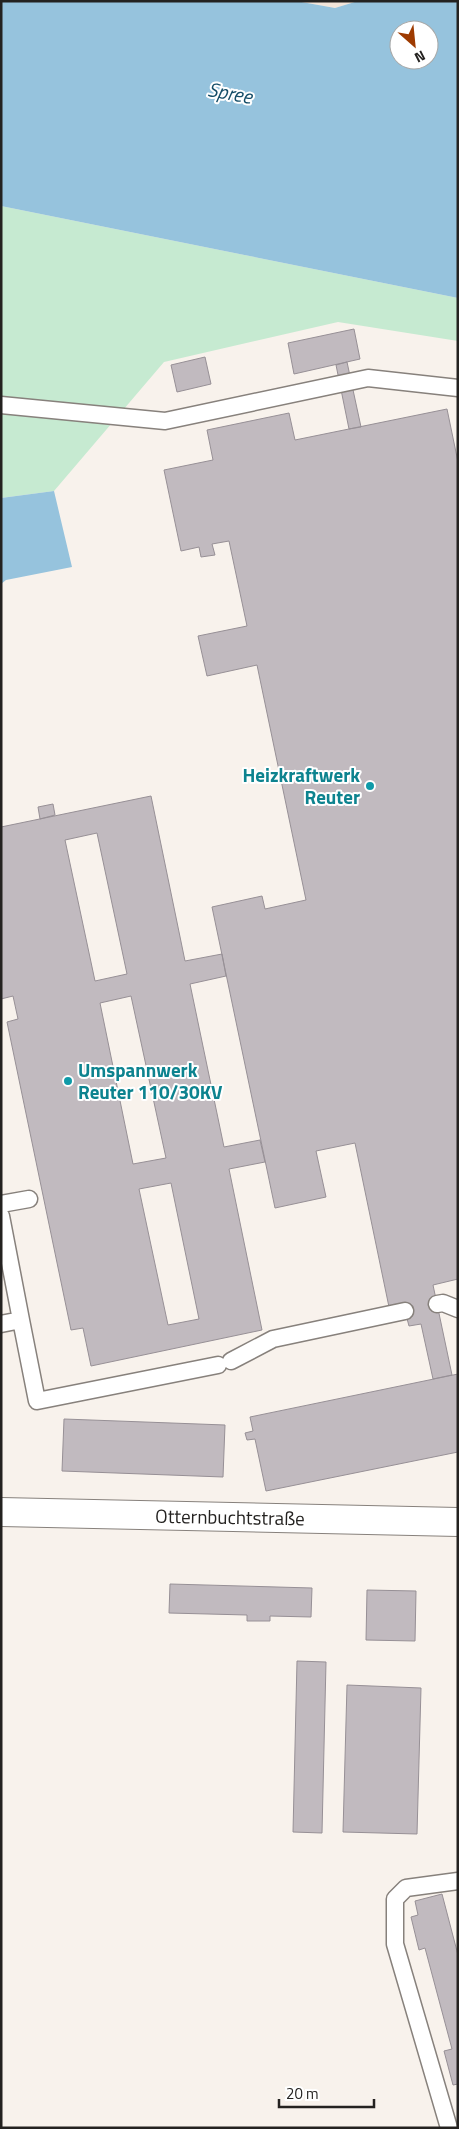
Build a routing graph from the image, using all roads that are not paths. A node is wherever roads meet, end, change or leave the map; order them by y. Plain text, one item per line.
1 (458, 388) edge
2 (1, 405) edge
3 (29, 1199) dead end
4 (1, 1204) edge
5 (1, 1216) edge
6 (437, 1304) dead end
7 (458, 1309) edge
8 (405, 1311) dead end
9 (21, 1320) junction
10 (1, 1324) edge
11 (1, 1512) edge
12 (458, 1522) edge
13 (458, 1881) edge
14 (449, 2128) edge

1 - 2 lane
3 - 4 lane
5 - 9 lane
6 - 7 lane
8 - 9 lane
9 - 10 lane
11 - 12 street, Otternbuchtstraße
13 - 14 lane

